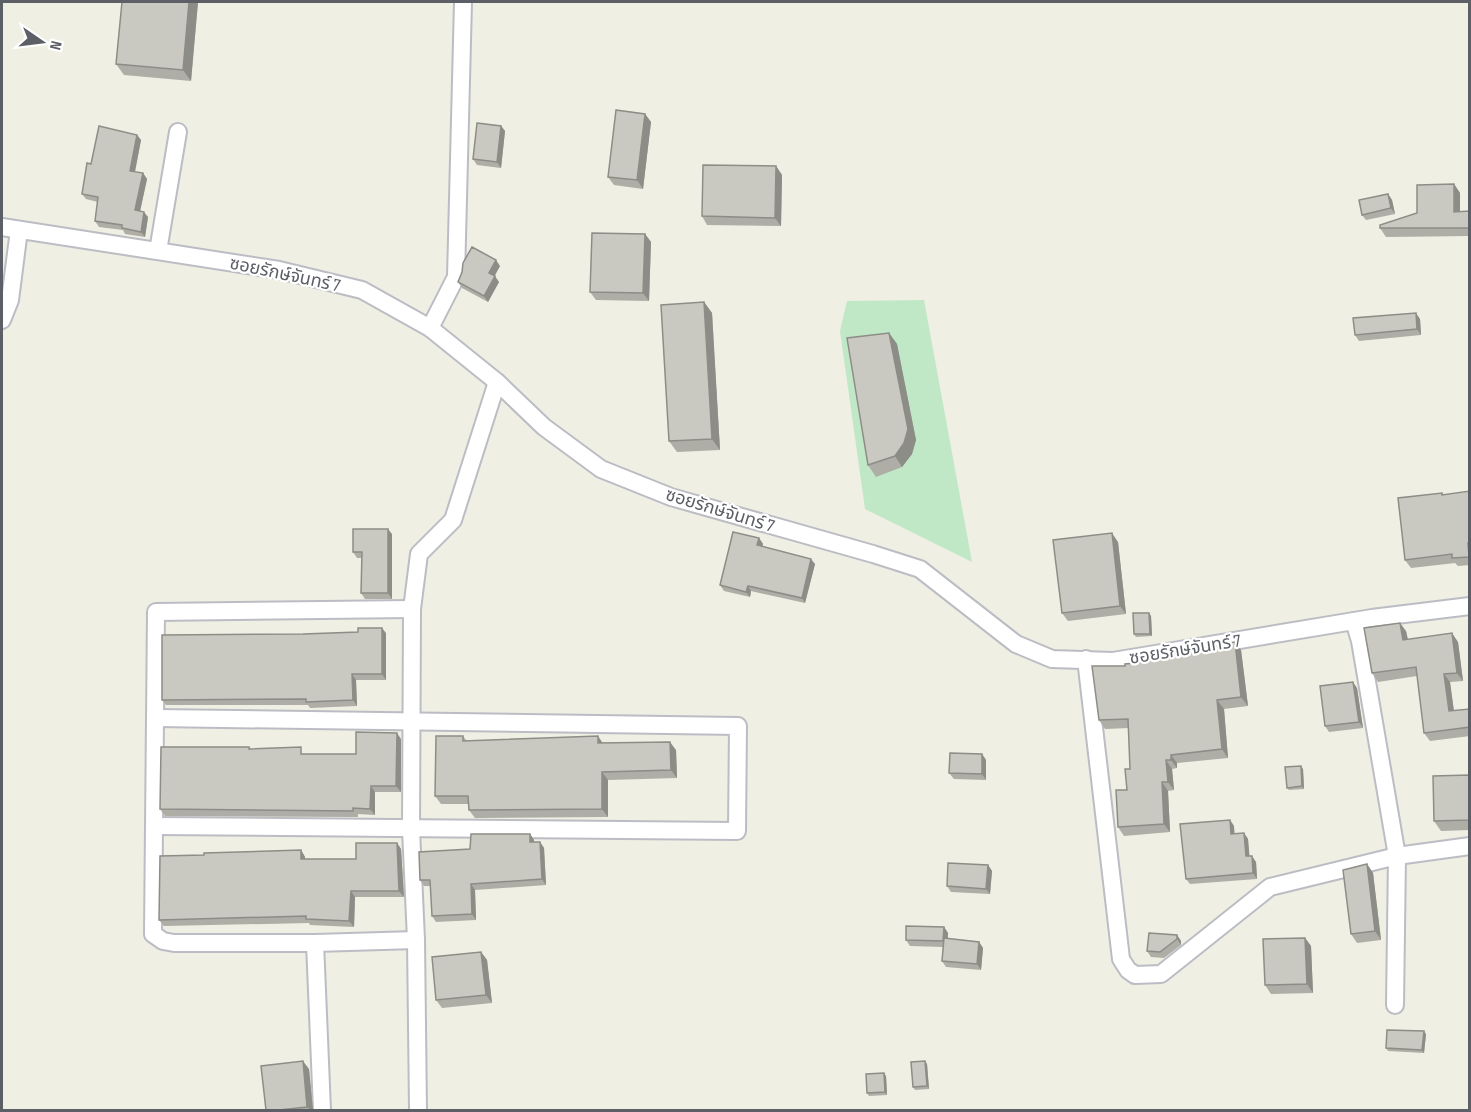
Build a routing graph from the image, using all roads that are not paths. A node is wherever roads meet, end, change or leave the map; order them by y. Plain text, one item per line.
1 (463, 2) edge
2 (178, 132) dead end
3 (2, 227) edge
4 (19, 230) junction
5 (158, 251) junction
6 (2, 320) edge
7 (430, 328) junction
8 (497, 382) junction
9 (1470, 606) edge
10 (412, 609) junction
11 (1354, 621) junction
12 (1086, 659) junction
13 (156, 718) junction
14 (411, 721) junction
15 (154, 826) junction
16 (411, 829) junction
17 (1470, 846) edge
18 (1397, 856) junction
19 (416, 940) junction
20 (315, 943) junction
21 (1395, 1005) dead end
22 (322, 1110) edge
23 (418, 1110) edge

1 - 7 street
2 - 5 street
3 - 4 street, ซอยรักษ์จันทร์ 7
4 - 5 street, ซอยรักษ์จันทร์ 7
4 - 6 street
5 - 7 street, ซอยรักษ์จันทร์ 7
7 - 8 street, ซอยรักษ์จันทร์ 7
8 - 10 street
8 - 12 street, ซอยรักษ์จันทร์ 7
9 - 11 street, ซอยรักษ์จันทร์ 7
10 - 13 street
10 - 14 street
11 - 12 street, ซอยรักษ์จันทร์ 7
11 - 18 street
12 - 18 street
13 - 14 street
13 - 15 street
14 - 16 street
14 - 16 street
15 - 16 street
15 - 20 street
16 - 19 street
17 - 18 street
18 - 21 street
19 - 20 street
19 - 23 street
20 - 22 street

